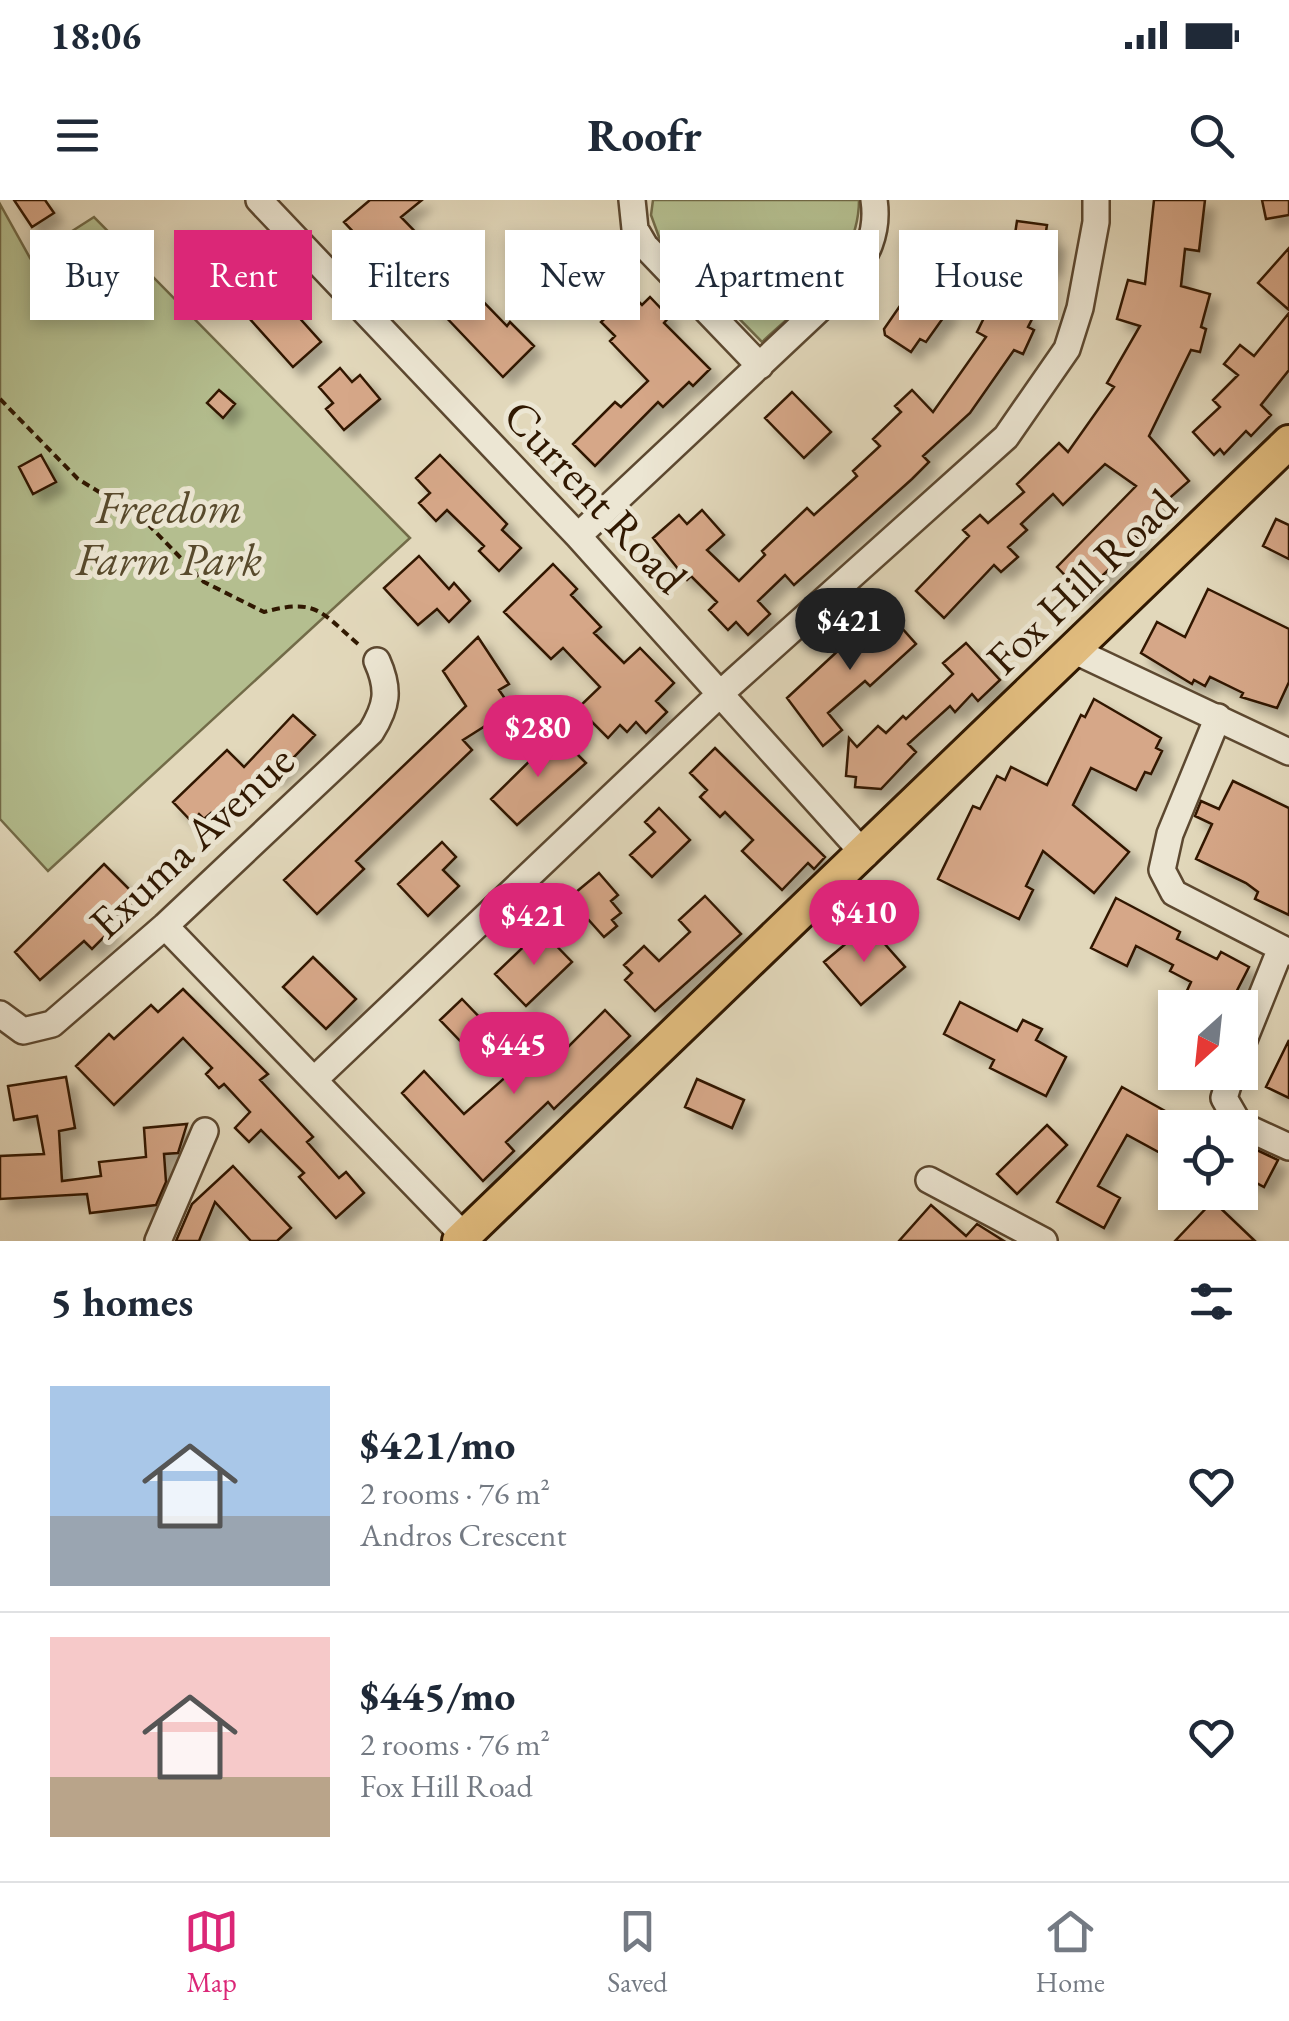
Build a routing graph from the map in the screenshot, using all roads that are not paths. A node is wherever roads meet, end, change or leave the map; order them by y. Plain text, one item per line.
1 (632, 200) edge
2 (874, 200) edge
3 (1096, 200) edge
4 (275, 206) edge
5 (760, 366) junction
6 (1289, 442) edge
7 (578, 536) junction
8 (1074, 650) junction
9 (377, 661) road end
10 (721, 694) junction
11 (1218, 717) junction
12 (1289, 752) edge
13 (865, 855) junction
14 (165, 926) junction
15 (1285, 950) edge
16 (1258, 1010) edge
17 (0, 1014) edge
18 (314, 1080) junction
19 (1226, 1090) edge
20 (205, 1131) dead end
21 (1289, 1147) edge
22 (929, 1180) dead end
23 (462, 1238) edge
24 (158, 1241) edge
25 (1044, 1241) edge

1 - 5 street
2 - 5 street
3 - 10 street
4 - 7 street, Current Road
5 - 7 street
6 - 8 main road, Fox Hill Road
7 - 10 street, Current Road
8 - 11 street
8 - 13 main road, Fox Hill Road
9 - 14 street, Exuma Avenue
10 - 13 street, Current Road
10 - 18 street
11 - 12 street
11 - 15 street
13 - 23 main road, Fox Hill Road
14 - 17 street, Exuma Avenue
14 - 18 street
15 - 16 street
18 - 23 street
19 - 21 street
20 - 24 street
22 - 25 street

